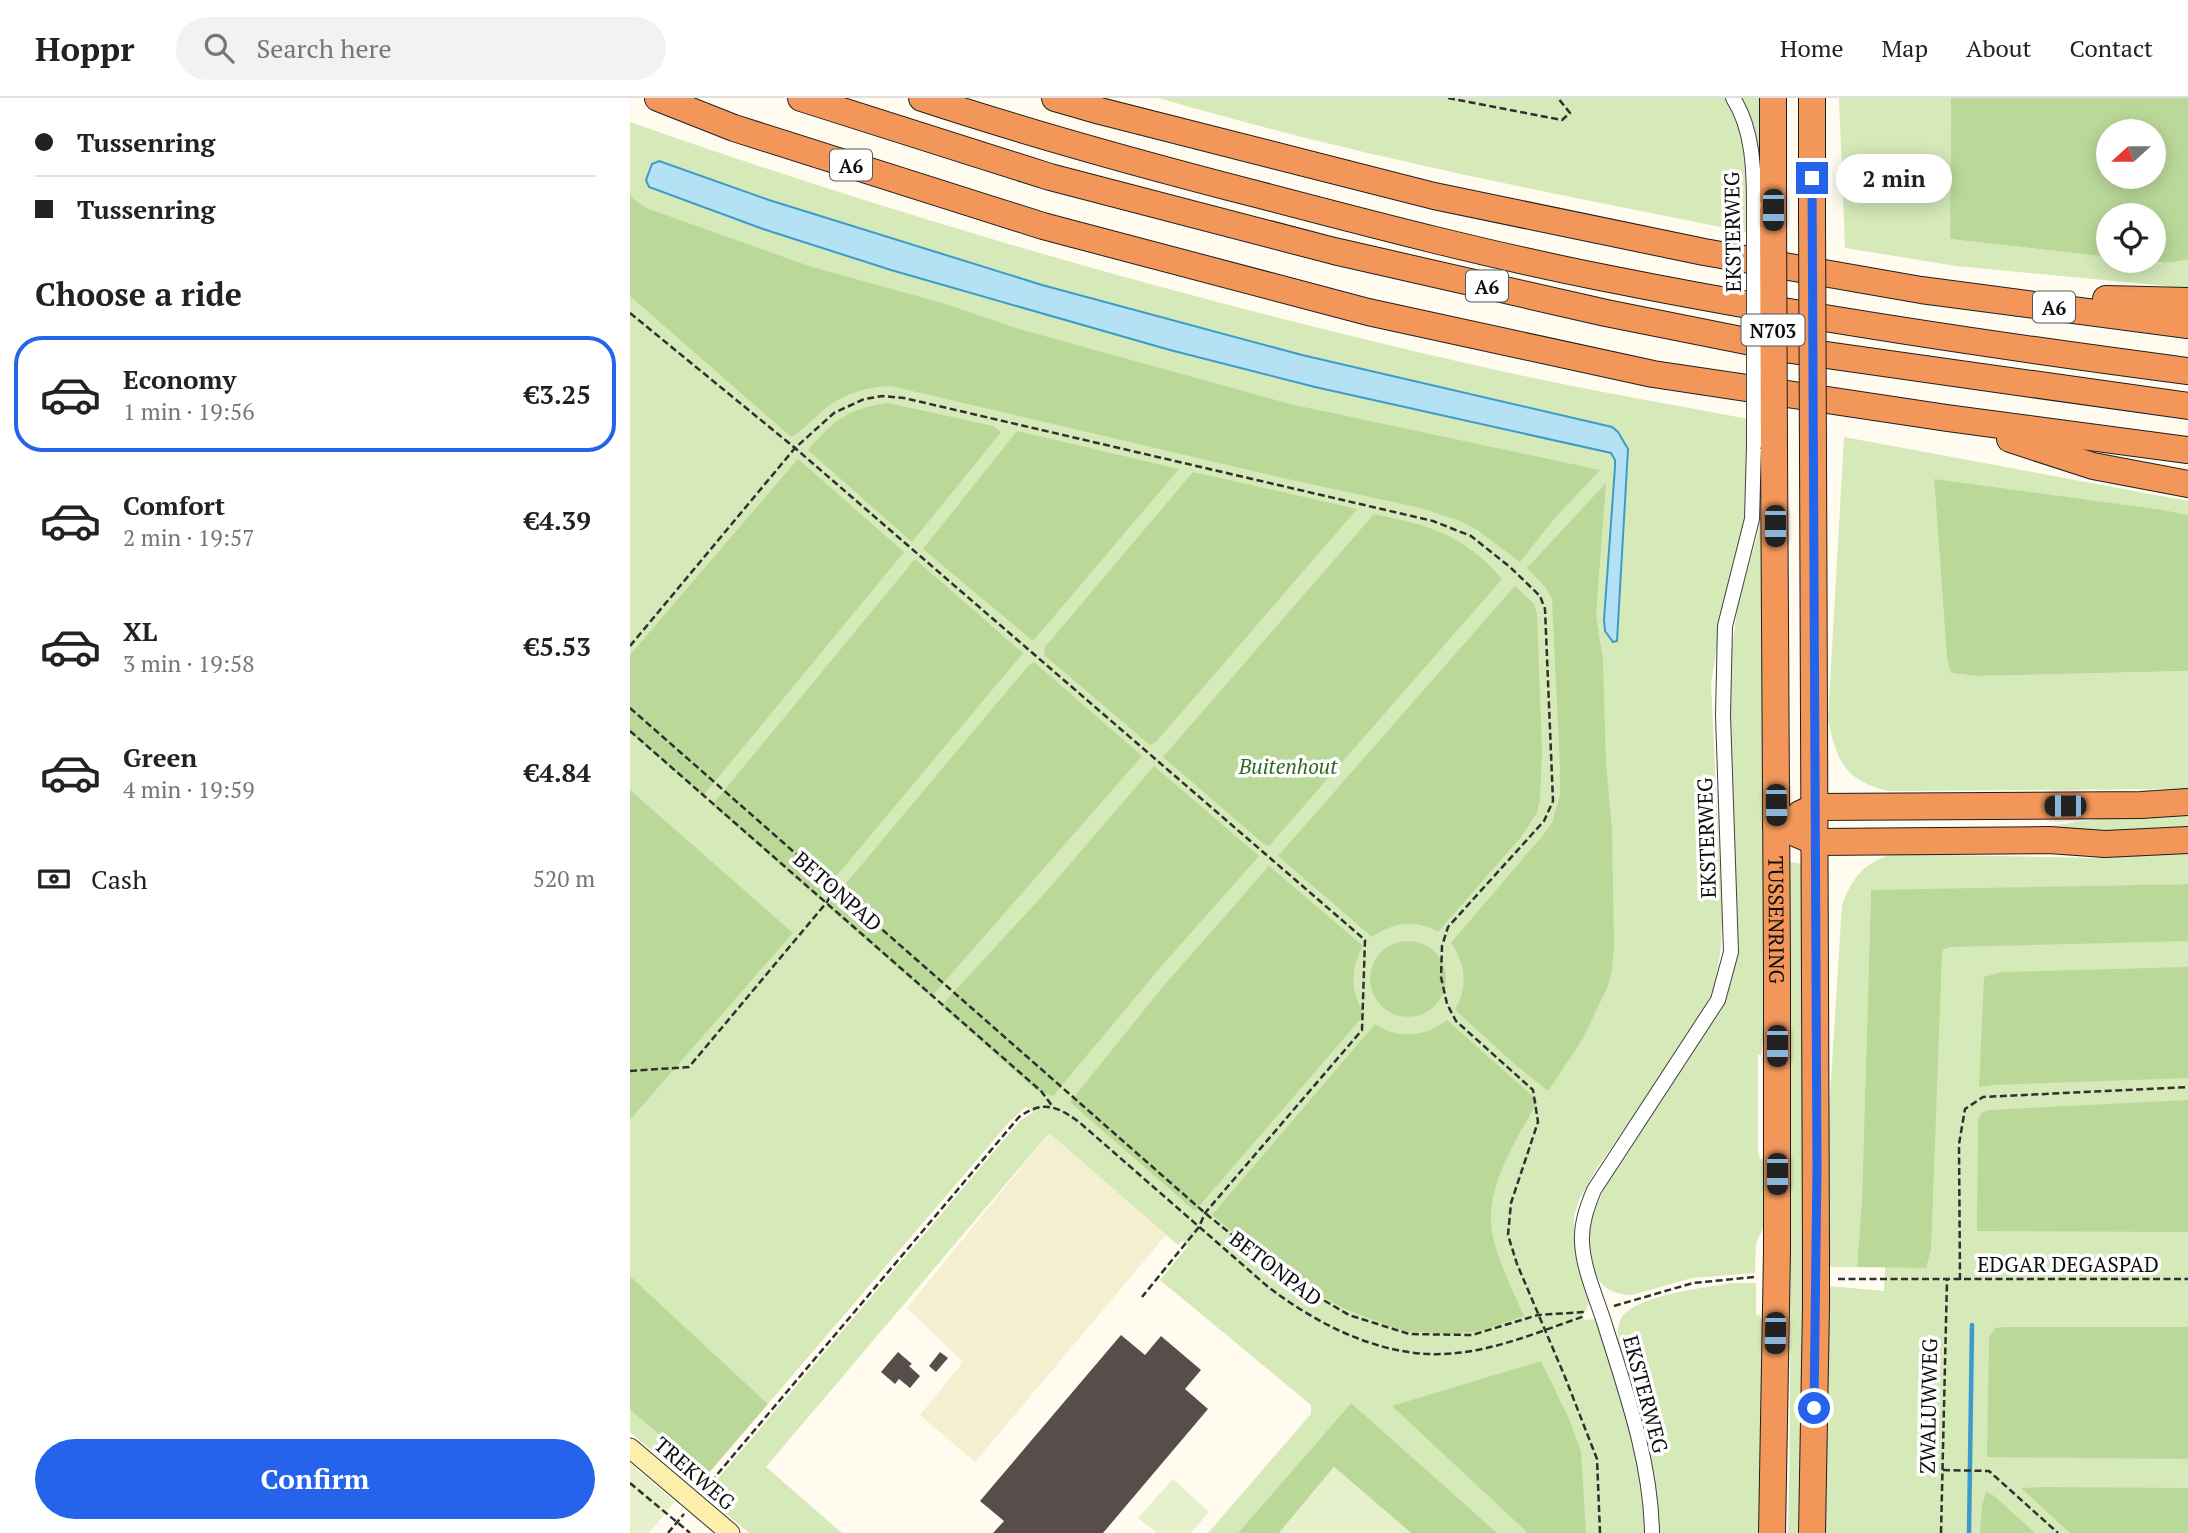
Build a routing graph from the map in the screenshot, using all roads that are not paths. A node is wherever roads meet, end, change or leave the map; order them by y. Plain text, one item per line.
1 (801, 98) edge
2 (922, 98) edge
3 (1055, 98) edge
4 (1733, 98) edge
5 (1773, 98) edge
6 (1812, 98) edge
7 (658, 99) edge
8 (1763, 208) junction
9 (1921, 290) junction
10 (2188, 301) edge
11 (2188, 325) edge
12 (2188, 370) edge
13 (2188, 407) edge
14 (1947, 418) junction
15 (1764, 448) junction
16 (2188, 450) edge
17 (2188, 484) edge
18 (2188, 802) edge
19 (1815, 807) junction
20 (1776, 825) junction
21 (2188, 840) edge
22 (1816, 842) junction
23 (630, 1448) edge
24 (730, 1533) edge
25 (1652, 1533) edge
26 (1772, 1533) edge
27 (1812, 1533) edge

1 - 13 highway, A6
2 - 12 highway, A6
3 - 9 highway, A6
4 - 8 street, EKSTERWEG
5 - 8 highway, TUSSENRING / N703
6 - 19 highway, TUSSENRING / N703, bridge
7 - 14 highway, A6
8 - 15 highway, TUSSENRING / N703, bridge
9 - 10 highway, A6
9 - 11 highway, A6
14 - 16 highway, A6
14 - 17 highway, A6
15 - 20 highway, TUSSENRING / N703
15 - 25 street, EKSTERWEG
18 - 19 highway
19 - 20 highway
19 - 22 highway, TUSSENRING / N703
20 - 22 highway
20 - 26 highway, TUSSENRING / N703, bridge
21 - 22 highway
22 - 27 highway, TUSSENRING / N703, bridge
23 - 24 street, TREKWEG

